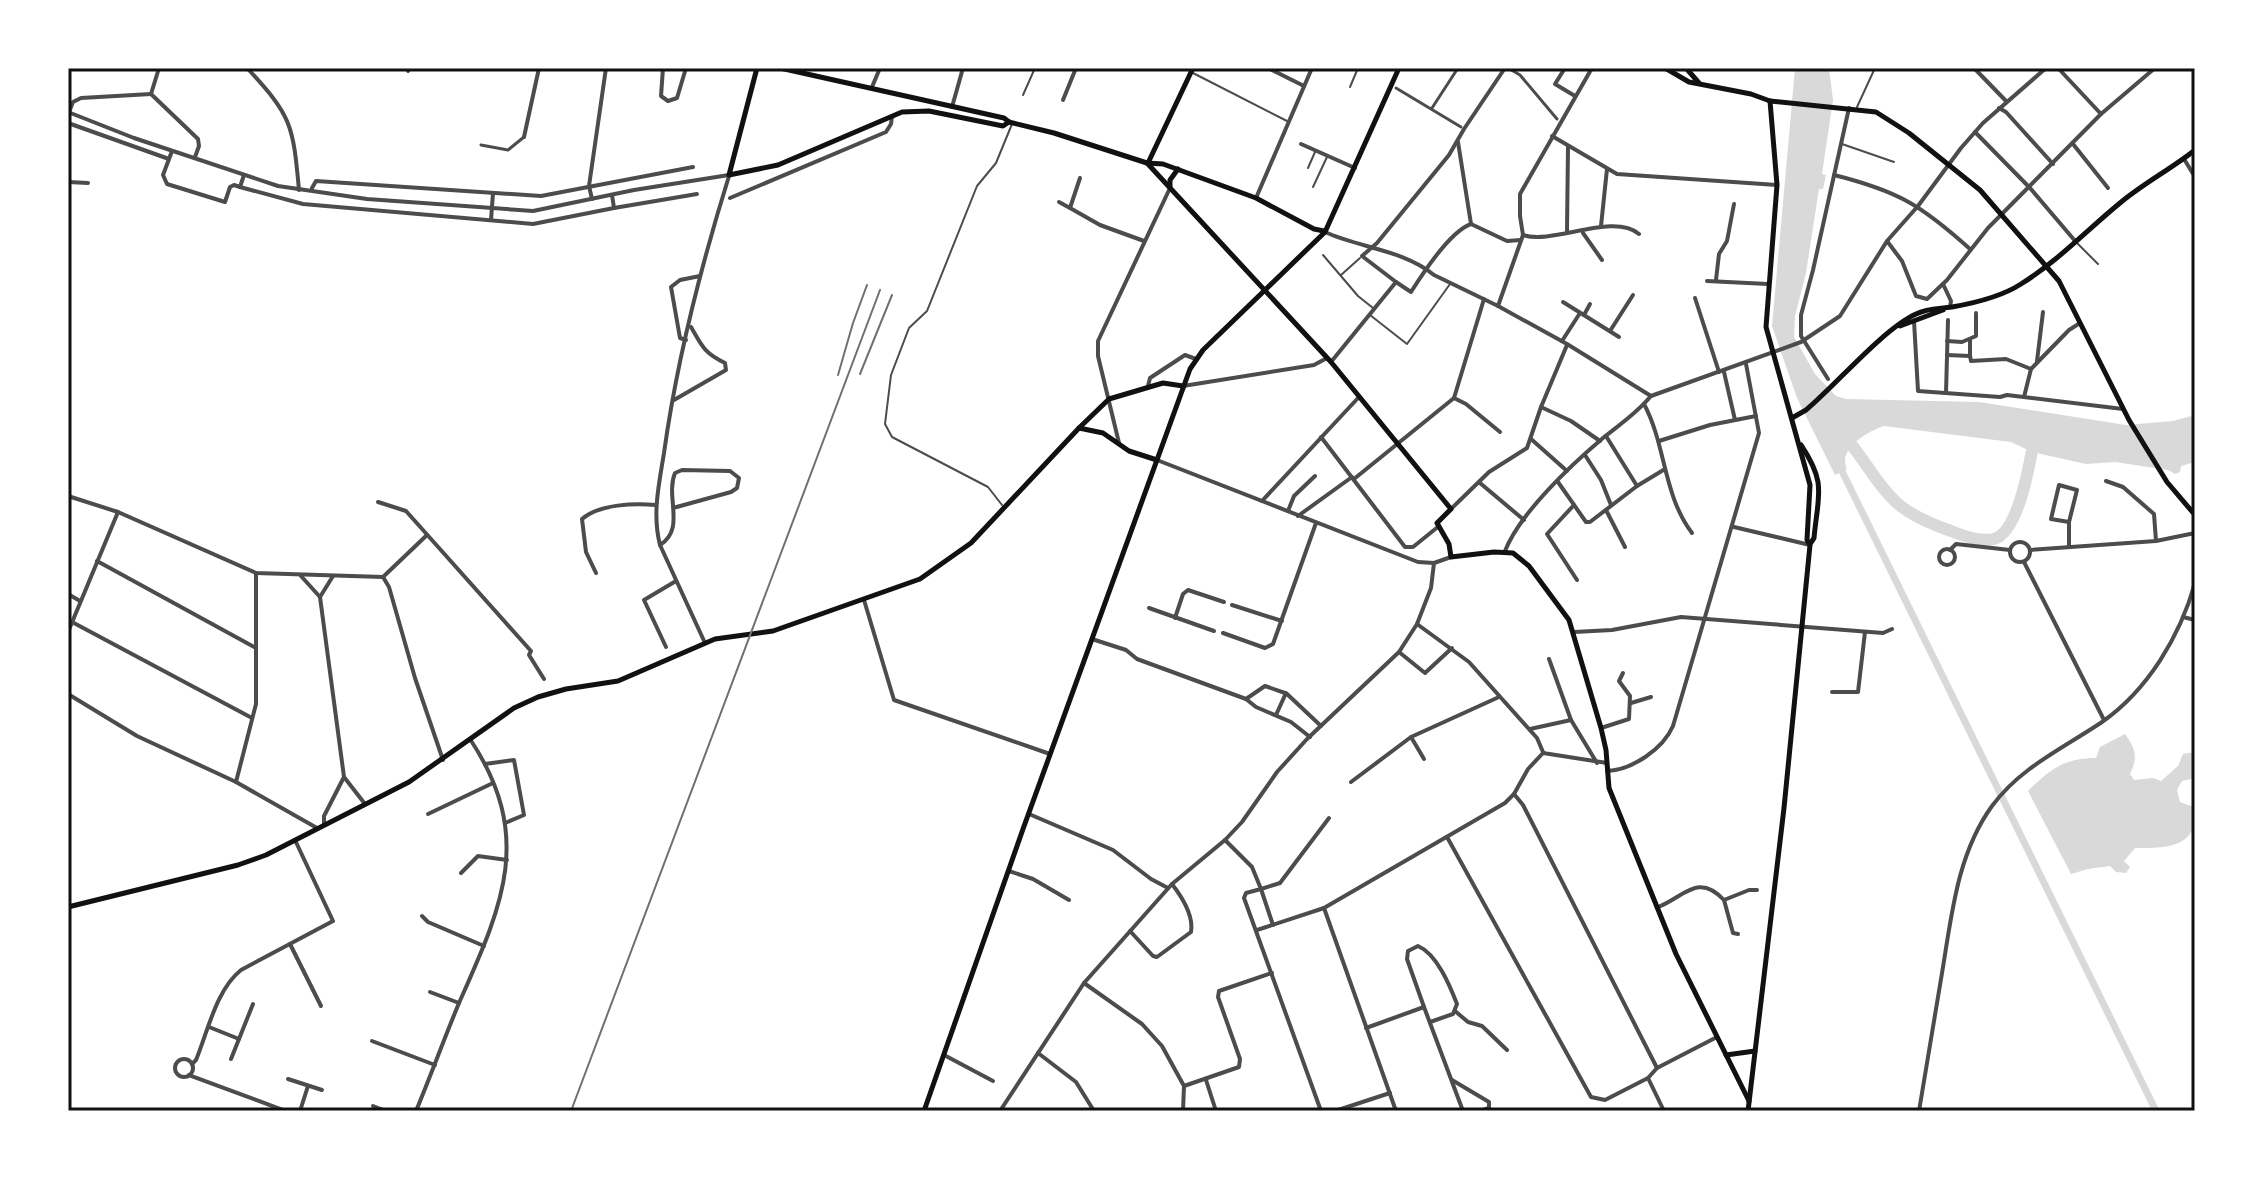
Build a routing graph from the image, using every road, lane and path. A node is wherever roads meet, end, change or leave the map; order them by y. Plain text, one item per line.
1 (159, 68) edge
2 (247, 68) edge
3 (539, 68) edge
4 (606, 68) edge
5 (663, 68) edge
6 (686, 68) edge
7 (757, 68) edge
8 (780, 68) edge
9 (880, 68) edge
10 (963, 68) edge
11 (1035, 68) edge
12 (1076, 68) edge
13 (1312, 68) edge
14 (1358, 68) edge
15 (1399, 68) edge
16 (1458, 68) edge
17 (1506, 68) edge
18 (1565, 68) edge
19 (1592, 68) edge
20 (1665, 68) edge
21 (1686, 68) edge
22 (1875, 68) edge
23 (1974, 68) edge
24 (2046, 68) edge
25 (2058, 68) edge
26 (2155, 68) edge
27 (1272, 69) edge
28 (1192, 70) edge
29 (1700, 84) junction
30 (1304, 86) junction
31 (872, 87) junction
32 (1350, 87) dead end
33 (1396, 88) dead end
34 (151, 94) junction
35 (898, 94) junction
36 (1023, 95) dead end
37 (1575, 96) junction
38 (1063, 100) dead end
39 (1770, 101) junction
40 (2006, 101) junction
41 (952, 107) junction
42 (1432, 108) junction
43 (1849, 108) junction
44 (1857, 108) junction
45 (1999, 108) junction
46 (68, 112) edge
47 (902, 112) junction
48 (2101, 114) junction
49 (892, 116) junction
50 (1557, 119) dead end
51 (1011, 122) junction
52 (1288, 122) junction
53 (68, 123) edge
54 (1461, 127) dead end
55 (1975, 132) junction
56 (1552, 136) junction
57 (524, 137) joint
58 (832, 141) junction
59 (1458, 142) junction
60 (1840, 143) junction
61 (1301, 144) dead end
62 (2073, 144) junction
63 (481, 145) dead end
64 (1568, 146) junction
65 (173, 150) junction
66 (1316, 150) junction
67 (2195, 150) edge
68 (837, 153) junction
69 (1328, 156) junction
70 (195, 157) junction
71 (169, 159) junction
72 (2184, 159) junction
73 (1894, 162) dead end
74 (1147, 163) junction
75 (1948, 164) junction
76 (2053, 164) junction
77 (693, 167) dead end
78 (1308, 168) dead end
79 (1355, 168) junction
80 (1178, 169) junction
81 (1607, 169) junction
82 (244, 175) junction
83 (729, 175) junction
84 (1834, 175) junction
85 (2195, 177) edge
86 (1080, 178) dead end
87 (68, 182) edge
88 (88, 183) dead end
89 (1736, 184) junction
90 (1777, 185) junction
91 (589, 186) junction
92 (240, 187) junction
93 (1313, 187) dead end
94 (312, 188) dead end
95 (1170, 188) junction
96 (2030, 188) junction
97 (2108, 188) dead end
98 (1735, 190) dead end
99 (299, 191) junction
100 (493, 193) junction
101 (697, 194) dead end
102 (612, 195) junction
103 (730, 198) dead end
104 (1256, 198) junction
105 (592, 199) junction
106 (581, 201) junction
107 (1059, 202) dead end
108 (1734, 204) dead end
109 (1918, 206) junction
110 (492, 208) junction
111 (614, 208) junction
112 (1070, 208) junction
113 (2003, 213) junction
114 (584, 214) junction
115 (491, 220) junction
116 (1471, 224) junction
117 (1601, 226) junction
118 (1567, 231) junction
119 (1325, 232) junction
120 (1583, 232) junction
121 (1639, 234) dead end
122 (1522, 237) junction
123 (1144, 241) junction
124 (1887, 241) junction
125 (2076, 242) junction
126 (1370, 248) junction
127 (1970, 249) junction
128 (1323, 255) dead end
129 (1362, 256) junction
130 (1602, 260) dead end
131 (2098, 264) dead end
132 (2048, 265) junction
133 (1427, 269) junction
134 (700, 276) junction
135 (1340, 276) junction
136 (1716, 280) junction
137 (1707, 281) dead end
138 (1396, 282) junction
139 (1451, 283) junction
140 (1768, 284) junction
141 (1943, 284) junction
142 (1266, 291) junction
143 (1633, 295) dead end
144 (1695, 298) dead end
145 (1484, 299) junction
146 (1563, 302) dead end
147 (1590, 304) dead end
148 (1498, 306) junction
149 (1949, 307) junction
150 (1373, 308) junction
151 (2043, 312) dead end
152 (1976, 313) dead end
153 (1369, 314) junction
154 (1582, 314) junction
155 (1948, 320) dead end
156 (1914, 321) junction
157 (2080, 323) junction
158 (690, 325) junction
159 (1899, 326) junction
160 (1610, 331) junction
161 (1619, 337) dead end
162 (1970, 339) junction
163 (686, 340) junction
164 (1562, 341) junction
165 (1802, 341) junction
166 (1947, 341) junction
167 (1567, 344) junction
168 (1775, 352) junction
169 (1947, 355) junction
170 (1970, 356) junction
171 (1196, 359) junction
172 (1329, 360) junction
173 (2036, 363) junction
174 (1746, 364) junction
175 (2031, 369) junction
176 (1722, 372) junction
177 (1828, 379) dead end
178 (1148, 386) junction
179 (1183, 386) junction
180 (1946, 393) junction
181 (1361, 396) junction
182 (1651, 396) junction
183 (2024, 397) junction
184 (1454, 398) junction
185 (1109, 399) junction
186 (672, 401) junction
187 (1644, 404) junction
188 (1541, 407) junction
189 (2123, 408) junction
190 (1756, 416) junction
191 (1792, 418) junction
192 (1735, 420) junction
193 (1079, 428) junction
194 (1500, 432) dead end
195 (1606, 436) junction
196 (1321, 437) junction
197 (1531, 439) junction
198 (1798, 439) junction
199 (1600, 441) junction
200 (1659, 441) junction
201 (1119, 444) junction
202 (1400, 444) junction
203 (1585, 455) junction
204 (1157, 460) junction
205 (1665, 469) junction
206 (1567, 471) junction
207 (1315, 476) dead end
208 (1353, 478) junction
209 (2106, 481) dead end
210 (1558, 482) junction
211 (1480, 483) junction
212 (1637, 486) junction
213 (68, 496) edge
214 (1262, 501) junction
215 (378, 502) dead end
216 (656, 505) junction
217 (1574, 505) junction
218 (1611, 505) junction
219 (1004, 507) junction
220 (673, 508) junction
221 (1451, 509) junction
222 (1606, 510) junction
223 (1287, 511) junction
224 (118, 512) junction
225 (2195, 515) edge
226 (1298, 516) junction
227 (1524, 520) junction
228 (2069, 522) junction
229 (1316, 523) junction
230 (1439, 526) junction
231 (1733, 527) junction
232 (1692, 533) dead end
233 (2195, 533) edge
234 (427, 535) junction
235 (2156, 541) junction
236 (660, 545) junction
237 (1810, 545) junction
238 (2069, 546) junction
239 (1625, 547) dead end
240 (1950, 550) junction
241 (2010, 550) junction
242 (2030, 550) junction
243 (1505, 551) junction
244 (1451, 557) junction
245 (97, 561) junction
246 (2024, 562) junction
247 (1434, 563) junction
248 (256, 573) junction
249 (596, 573) dead end
250 (300, 575) junction
251 (333, 576) junction
252 (383, 577) junction
253 (1577, 580) dead end
254 (676, 581) junction
255 (2195, 583) edge
256 (68, 594) edge
257 (320, 597) junction
258 (864, 600) junction
259 (80, 601) junction
260 (1224, 602) dead end
261 (1232, 605) dead end
262 (1149, 608) dead end
263 (1705, 617) junction
264 (2183, 617) junction
265 (1175, 618) junction
266 (2195, 620) edge
267 (1282, 621) junction
268 (72, 622) junction
269 (1417, 624) junction
270 (1801, 626) junction
271 (1892, 629) dead end
272 (1214, 631) dead end
273 (68, 632) edge
274 (1574, 632) junction
275 (1865, 632) junction
276 (1223, 633) dead end
277 (1092, 639) junction
278 (705, 643) junction
279 (666, 647) dead end
280 (256, 648) junction
281 (1452, 648) junction
282 (1399, 652) junction
283 (1549, 659) dead end
284 (1623, 673) dead end
285 (544, 679) dead end
286 (1832, 692) dead end
287 (1286, 693) junction
288 (68, 694) edge
289 (1499, 697) junction
290 (1651, 697) dead end
291 (1246, 699) junction
292 (1631, 703) junction
293 (1276, 715) junction
294 (252, 718) junction
295 (1571, 720) junction
296 (2104, 720) junction
297 (1321, 726) junction
298 (1601, 728) junction
299 (1529, 729) junction
300 (1310, 737) junction
301 (1411, 737) junction
302 (470, 739) junction
303 (1543, 753) junction
304 (1051, 754) junction
305 (1424, 759) dead end
306 (443, 760) junction
307 (1597, 763) junction
308 (1607, 763) junction
309 (485, 764) junction
310 (1607, 771) junction
311 (344, 777) junction
312 (236, 782) junction
313 (1351, 782) dead end
314 (493, 783) junction
315 (1514, 794) junction
316 (365, 804) junction
317 (428, 814) dead end
318 (1029, 814) junction
319 (1329, 818) dead end
320 (505, 823) junction
321 (324, 824) junction
322 (317, 828) junction
323 (1447, 837) junction
324 (295, 839) junction
325 (1225, 840) junction
326 (507, 860) junction
327 (1009, 871) junction
328 (461, 873) dead end
329 (1170, 886) junction
330 (1261, 889) junction
331 (1757, 890) dead end
332 (1069, 900) dead end
333 (1724, 900) junction
334 (68, 907) edge
335 (1658, 907) junction
336 (1324, 908) junction
337 (422, 916) dead end
338 (1273, 925) junction
339 (1257, 930) junction
340 (1130, 931) junction
341 (1738, 934) dead end
342 (290, 944) junction
343 (484, 946) junction
344 (1272, 973) junction
345 (1084, 983) junction
346 (430, 992) dead end
347 (459, 1003) junction
348 (253, 1004) dead end
349 (321, 1006) dead end
350 (1424, 1007) junction
351 (1455, 1011) junction
352 (1430, 1022) junction
353 (209, 1027) junction
354 (1366, 1028) junction
355 (1717, 1037) junction
356 (239, 1039) junction
357 (372, 1041) dead end
358 (1507, 1050) dead end
359 (1755, 1051) junction
360 (1038, 1053) junction
361 (944, 1055) junction
362 (1726, 1055) junction
363 (231, 1059) dead end
364 (192, 1064) junction
365 (435, 1065) junction
366 (1657, 1068) junction
367 (189, 1075) junction
368 (1648, 1078) junction
369 (288, 1079) dead end
370 (1451, 1079) junction
371 (1206, 1080) junction
372 (993, 1081) dead end
373 (308, 1086) junction
374 (1184, 1086) junction
375 (322, 1090) dead end
376 (1390, 1093) junction
377 (1749, 1101) junction
378 (373, 1106) dead end
379 (286, 1111) edge
380 (300, 1111) edge
381 (386, 1111) edge
382 (416, 1111) edge
383 (924, 1111) edge
384 (1000, 1111) edge
385 (1094, 1111) edge
386 (1183, 1111) edge
387 (1216, 1111) edge
388 (1321, 1111) edge
389 (1335, 1111) edge
390 (1396, 1111) edge
391 (1463, 1111) edge
392 (1480, 1111) edge
393 (1664, 1111) edge
394 (1748, 1111) edge
395 (1755, 1111) edge
396 (1919, 1111) edge

1 - 34 street
2 - 99 street
3 - 57 street
4 - 91 street
5 - 6 street
7 - 83 main road
8 - 31 main road
9 - 31 street
10 - 41 street
11 - 36 lane
12 - 38 street
13 - 30 street
14 - 32 lane
15 - 79 main road
16 - 42 street
17 - 50 street
17 - 59 street
18 - 37 street
19 - 37 street
20 - 29 main road
21 - 29 main road
22 - 44 lane
23 - 40 street
24 - 40 street
25 - 48 street
26 - 48 street
27 - 30 street
28 - 52 lane
28 - 74 main road
29 - 39 main road
30 - 52 street
31 - 35 main road
33 - 42 street
34 - 46 street
34 - 70 street
35 - 41 main road
35 - 47 main road
37 - 56 street
39 - 43 main road
39 - 90 main road
40 - 45 street
41 - 51 main road
42 - 54 street
43 - 44 main road
43 - 60 street
44 - 75 main road
45 - 55 street
45 - 76 street
46 - 65 street
47 - 49 main road
47 - 51 main road
48 - 62 street
49 - 58 main road
49 - 68 street
51 - 74 main road
51 - 219 lane
52 - 104 street
53 - 71 street
55 - 75 street
55 - 96 street
56 - 64 street
56 - 122 street
57 - 63 street
58 - 68 street
58 - 83 main road
59 - 116 street
59 - 126 street
60 - 73 lane
60 - 84 street
61 - 66 street
62 - 76 street
62 - 97 street
64 - 81 street
64 - 118 street
65 - 70 street
65 - 71 street
66 - 69 street
66 - 78 lane
67 - 72 main road
68 - 103 street
69 - 79 street
69 - 93 lane
70 - 82 street
71 - 92 street
72 - 85 street
72 - 125 main road
74 - 80 main road
74 - 95 main road
75 - 109 street
75 - 113 main road
76 - 96 street
77 - 91 street
79 - 119 main road
80 - 95 main road
80 - 104 main road
81 - 89 street
81 - 117 street
82 - 92 street
82 - 99 street
83 - 102 street
83 - 134 street
84 - 109 street
84 - 165 street
86 - 112 street
87 - 88 street
89 - 90 street
89 - 98 street
90 - 140 main road
91 - 100 street
91 - 105 street
92 - 115 street
94 - 100 street
95 - 123 street
95 - 142 main road
96 - 113 street
96 - 125 street
99 - 110 street
100 - 110 street
101 - 111 street
102 - 105 street
102 - 111 street
104 - 119 main road
105 - 106 street
106 - 110 street
106 - 114 street
107 - 112 street
108 - 136 street
109 - 124 street
109 - 127 street
110 - 115 street
111 - 114 street
112 - 123 street
113 - 127 street
113 - 132 main road
114 - 115 street
116 - 122 street
116 - 133 street
117 - 120 street
117 - 121 street
118 - 120 street
118 - 122 street
119 - 126 street
119 - 142 main road
120 - 130 street
122 - 148 street
123 - 185 street
124 - 141 street
124 - 165 street
125 - 131 lane
125 - 132 main road
126 - 129 street
126 - 133 street
127 - 141 street
128 - 135 lane
129 - 135 lane
129 - 138 street
132 - 149 main road
132 - 157 main road
133 - 138 street
133 - 139 street
134 - 158 street
134 - 163 street
135 - 150 lane
136 - 137 street
136 - 140 street
138 - 150 street
139 - 145 street
139 - 153 lane
140 - 168 main road
141 - 149 street
142 - 171 main road
142 - 172 main road
143 - 160 street
144 - 176 street
145 - 148 street
145 - 184 street
146 - 154 street
147 - 154 street
148 - 164 street
149 - 156 main road
149 - 159 main road
150 - 153 street
151 - 173 street
152 - 162 street
153 - 172 street
154 - 160 street
154 - 164 street
155 - 166 street
156 - 159 main road
156 - 180 street
157 - 173 street
157 - 189 main road
158 - 163 street
158 - 186 street
159 - 191 main road
160 - 161 street
162 - 166 street
162 - 170 street
163 - 186 street
164 - 167 street
165 - 168 street
165 - 177 street
166 - 169 street
167 - 182 street
167 - 188 street
168 - 174 street
168 - 191 main road
169 - 170 street
169 - 180 street
170 - 175 street
171 - 178 street
171 - 179 main road
172 - 179 street
172 - 181 main road
173 - 175 street
174 - 176 street
174 - 190 street
175 - 183 street
176 - 182 street
176 - 192 street
178 - 179 main road
178 - 185 main road
179 - 204 main road
180 - 183 street
181 - 196 street
181 - 202 main road
182 - 187 street
183 - 189 street
184 - 194 street
184 - 202 street
185 - 193 main road
185 - 201 street
186 - 216 street
187 - 195 street
187 - 200 street
188 - 197 street
188 - 199 street
189 - 225 main road
190 - 192 street
190 - 231 street
191 - 198 main road
192 - 200 street
193 - 201 main road
193 - 219 main road
195 - 199 street
195 - 212 street
196 - 208 street
196 - 214 street
197 - 206 street
197 - 211 street
198 - 237 main road
198 - 237 main road
199 - 203 street
200 - 205 street
201 - 204 main road
202 - 208 street
202 - 221 main road
203 - 206 street
203 - 218 street
204 - 214 street
204 - 277 main road
205 - 212 street
205 - 232 street
206 - 210 street
207 - 223 street
208 - 226 street
208 - 230 street
209 - 235 street
210 - 217 street
210 - 227 street
211 - 221 street
211 - 227 street
212 - 218 street
213 - 224 street
214 - 223 street
215 - 234 street
216 - 236 street
216 - 249 street
217 - 222 street
217 - 253 street
218 - 222 street
219 - 258 main road
220 - 220 street
220 - 236 street
221 - 230 main road
222 - 239 street
223 - 226 street
224 - 245 street
224 - 248 street
226 - 229 street
227 - 243 street
228 - 228 street
228 - 238 street
229 - 247 street
229 - 267 street
230 - 244 main road
231 - 237 street
231 - 263 street
233 - 235 street
234 - 252 street
234 - 285 street
235 - 238 street
236 - 254 street
237 - 270 main road
238 - 242 street
240 - 240 street
240 - 241 street
241 - 242 street
241 - 246 street
242 - 246 street
243 - 244 main road
243 - 274 main road
244 - 247 street
245 - 259 street
245 - 280 street
246 - 296 street
247 - 269 street
248 - 250 street
248 - 280 street
250 - 251 street
250 - 257 street
251 - 252 street
251 - 257 street
252 - 306 street
254 - 278 street
254 - 279 street
255 - 264 street
256 - 259 street
257 - 311 street
258 - 278 main road
258 - 304 street
259 - 268 street
260 - 265 street
261 - 267 street
262 - 265 street
263 - 270 street
263 - 274 street
263 - 310 street
264 - 266 street
264 - 296 street
265 - 272 street
267 - 276 street
268 - 273 street
268 - 294 street
269 - 281 street
269 - 282 street
270 - 275 street
270 - 359 main road
271 - 275 street
274 - 298 main road
275 - 286 street
277 - 291 street
277 - 304 main road
278 - 302 main road
280 - 294 street
281 - 282 street
281 - 289 street
282 - 297 street
283 - 295 street
284 - 292 street
287 - 291 street
287 - 293 street
287 - 297 street
288 - 312 street
289 - 299 street
289 - 301 street
290 - 292 street
291 - 293 street
292 - 298 street
293 - 300 street
294 - 312 street
295 - 299 street
295 - 307 street
296 - 396 street
297 - 300 street
298 - 308 main road
299 - 303 street
300 - 325 street
301 - 305 street
301 - 313 street
302 - 306 main road
302 - 309 street
303 - 307 street
303 - 315 street
304 - 318 main road
306 - 316 main road
307 - 308 street
308 - 310 main road
309 - 314 street
309 - 320 street
310 - 335 main road
311 - 316 street
311 - 321 street
312 - 322 street
314 - 317 street
314 - 320 street
315 - 323 street
315 - 366 street
316 - 321 main road
318 - 327 main road
318 - 329 street
319 - 330 street
320 - 326 street
321 - 322 main road
322 - 324 main road
323 - 336 street
323 - 368 street
324 - 334 main road
324 - 342 street
325 - 329 street
325 - 330 street
326 - 328 street
326 - 343 street
327 - 332 street
327 - 361 main road
329 - 340 street
329 - 340 street
330 - 338 street
330 - 339 street
331 - 333 street
333 - 335 street
333 - 341 street
335 - 355 main road
336 - 338 street
336 - 354 street
337 - 343 street
338 - 339 street
339 - 344 street
340 - 345 street
342 - 349 street
342 - 353 street
343 - 347 street
344 - 371 street
344 - 388 street
345 - 360 street
345 - 374 street
346 - 347 street
347 - 365 street
348 - 356 street
350 - 351 street
350 - 352 street
350 - 354 street
351 - 352 street
351 - 358 street
352 - 370 street
353 - 356 street
353 - 364 street
354 - 376 street
355 - 362 main road
355 - 366 street
356 - 363 street
357 - 365 street
359 - 362 main road
359 - 377 main road
360 - 384 street
360 - 385 street
361 - 372 street
361 - 383 main road
362 - 377 main road
364 - 367 street
364 - 367 street
365 - 382 street
366 - 368 street
367 - 379 street
368 - 393 street
369 - 373 street
370 - 391 street
370 - 392 street
371 - 374 street
371 - 387 street
373 - 375 street
373 - 380 street
374 - 386 street
376 - 389 street
376 - 390 street
377 - 394 main road
377 - 395 street
378 - 381 street

